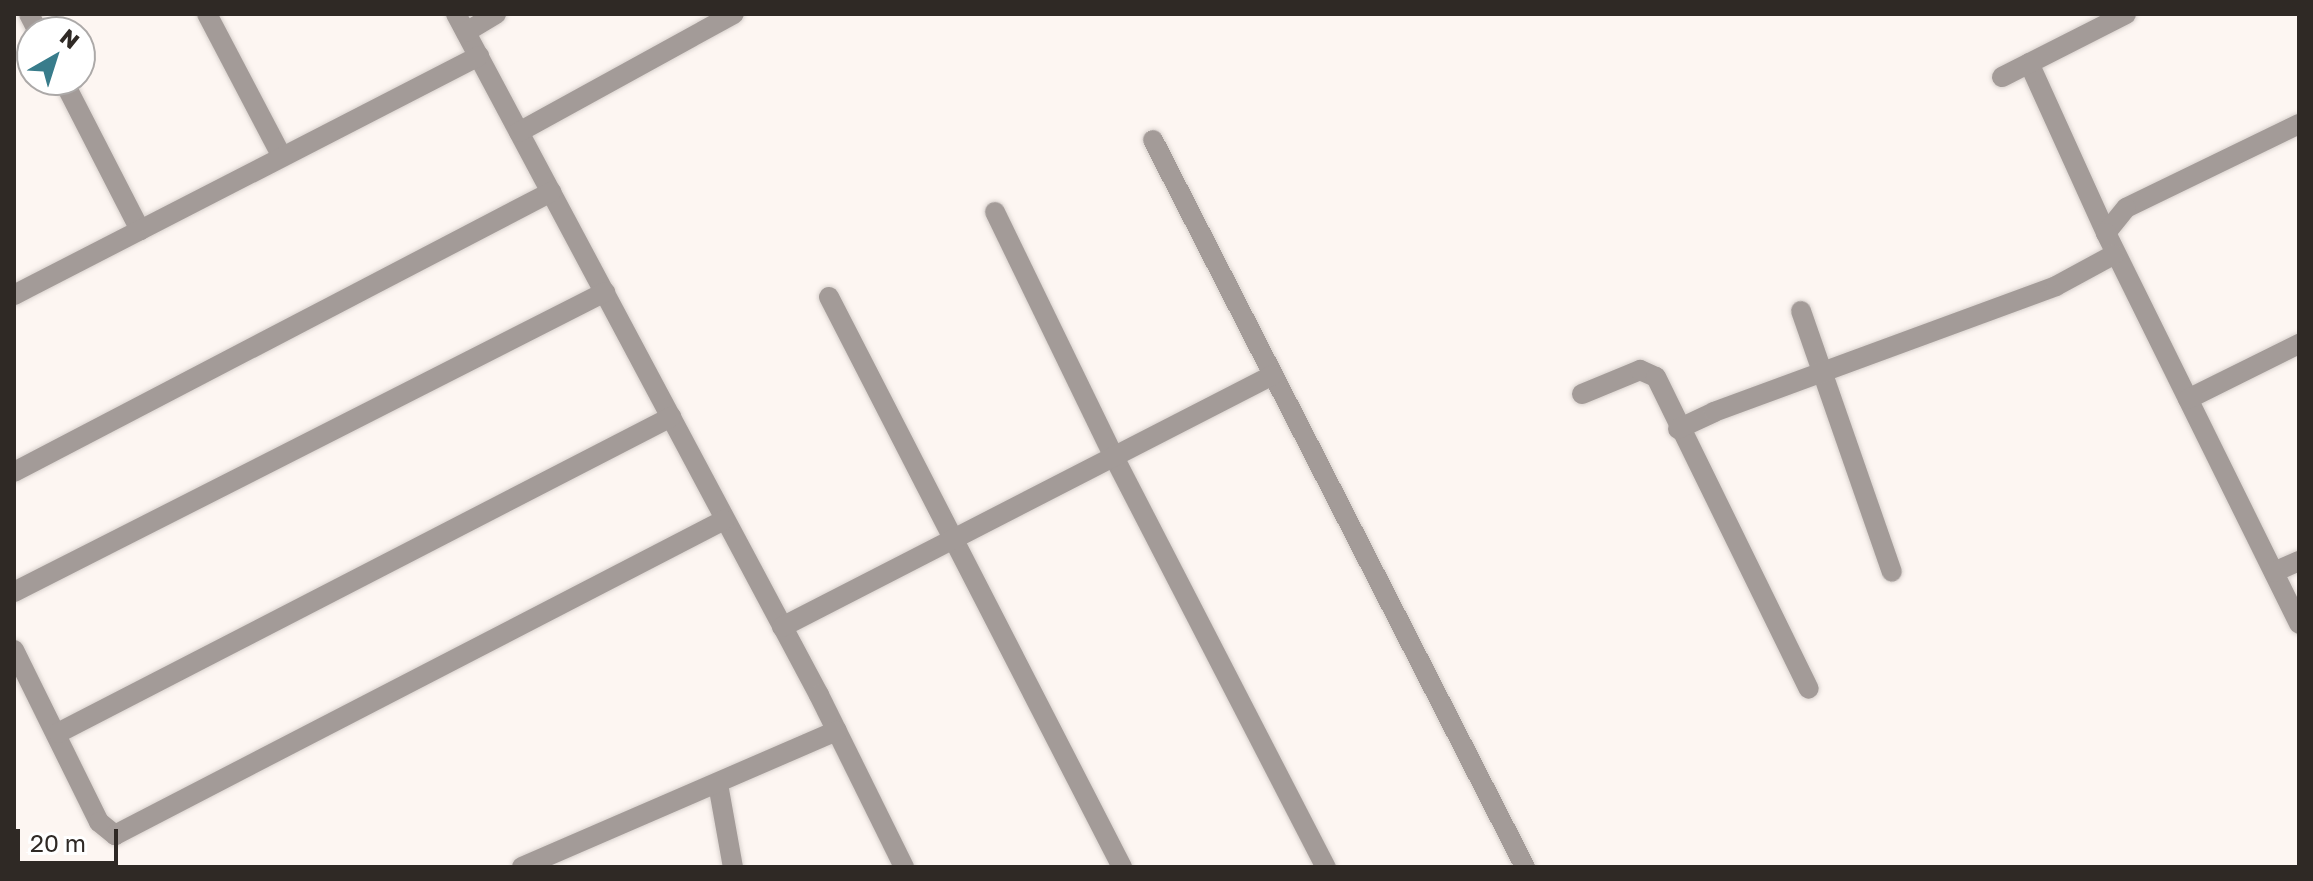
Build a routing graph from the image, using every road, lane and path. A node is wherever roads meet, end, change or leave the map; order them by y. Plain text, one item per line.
1 (207, 14) edge
2 (496, 14) edge
3 (734, 14) edge
4 (2126, 14) edge
5 (461, 23) edge
6 (479, 56) junction
7 (2029, 63) junction
8 (2002, 77) dead end
9 (71, 96) edge
10 (2299, 124) edge
11 (519, 132) junction
12 (1153, 140) dead end
13 (281, 155) junction
14 (551, 192) junction
15 (995, 212) dead end
16 (140, 230) junction
17 (2106, 233) junction
18 (2113, 255) junction
19 (605, 292) junction
20 (14, 295) edge
21 (829, 297) dead end
22 (1801, 311) dead end
23 (2299, 344) edge
24 (1824, 372) junction
25 (1273, 375) junction
26 (1582, 394) dead end
27 (2188, 399) junction
28 (671, 417) junction
29 (1678, 429) junction
30 (1114, 457) junction
31 (14, 472) edge
32 (724, 520) junction
33 (953, 538) junction
34 (2299, 561) edge
35 (1892, 572) dead end
36 (2274, 572) junction
37 (14, 592) edge
38 (2299, 624) edge
39 (782, 627) junction
40 (14, 650) edge
41 (1809, 689) dead end
42 (837, 731) junction
43 (58, 733) junction
44 (718, 784) junction
45 (564, 859) edge
46 (522, 867) edge
47 (733, 867) edge
48 (904, 867) edge
49 (1122, 867) edge
50 (1326, 867) edge
51 (1525, 867) edge

1 - 13 street
2 - 5 street
3 - 11 street
4 - 7 street
5 - 6 street
6 - 11 street
6 - 13 street
7 - 8 street
7 - 17 street
9 - 16 street
10 - 17 street
11 - 14 street
12 - 25 street
13 - 16 street
14 - 19 street
14 - 31 street
15 - 30 street
16 - 20 street
17 - 18 street
18 - 24 street
18 - 27 street
19 - 28 street
19 - 37 street
21 - 33 street
22 - 24 street
23 - 27 street
24 - 29 street
24 - 35 street
25 - 30 street
25 - 51 street
26 - 29 street
27 - 36 street
28 - 32 street
28 - 43 street
29 - 41 street
30 - 33 street
30 - 50 street
32 - 39 street
32 - 43 street
33 - 39 street
33 - 49 street
34 - 36 street
36 - 38 street
39 - 42 street
40 - 43 street
42 - 44 street
42 - 48 street
44 - 45 street
44 - 47 street
45 - 46 street

